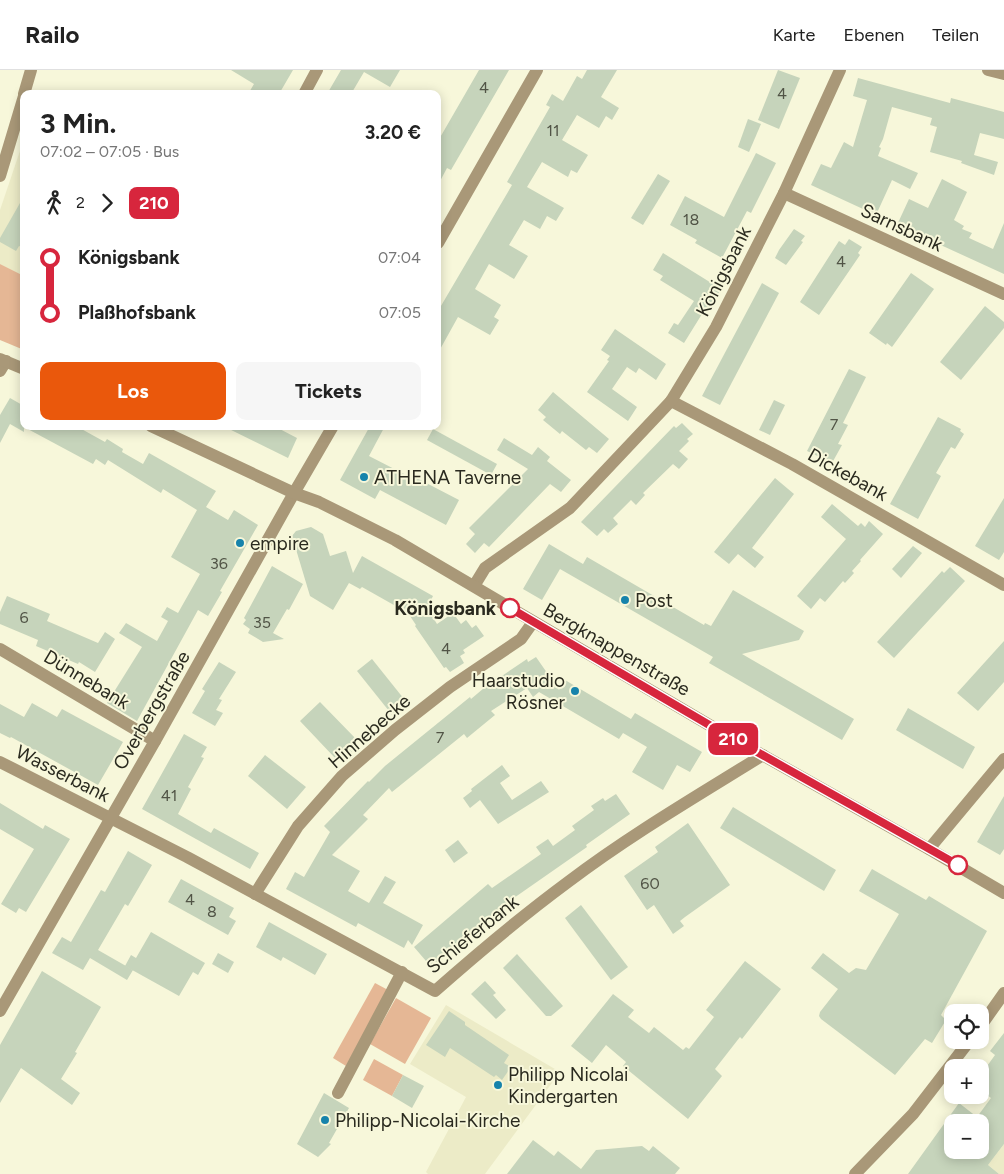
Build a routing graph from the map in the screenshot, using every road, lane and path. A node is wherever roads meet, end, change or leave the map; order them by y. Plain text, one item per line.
1 (31, 70) edge
2 (317, 70) edge
3 (537, 70) edge
4 (840, 70) edge
5 (988, 70) edge
6 (1004, 74) edge
7 (26, 90) edge
8 (306, 90) edge
9 (20, 111) edge
10 (0, 176) edge
11 (784, 193) junction
12 (441, 239) edge
13 (1004, 294) edge
14 (2, 364) edge
15 (20, 368) edge
16 (671, 401) junction
17 (160, 430) edge
18 (331, 430) edge
19 (294, 493) junction
20 (1004, 585) edge
21 (474, 586) junction
22 (533, 622) junction
23 (0, 649) edge
24 (155, 741) junction
25 (763, 755) junction
26 (1004, 759) edge
27 (0, 762) edge
28 (110, 818) junction
29 (930, 849) junction
30 (1004, 893) edge
31 (255, 894) junction
32 (402, 972) junction
33 (1004, 993) edge
34 (0, 1011) edge
35 (989, 1014) edge
36 (963, 1049) edge
37 (338, 1092) dead end
38 (855, 1174) edge

1 - 7 street
2 - 8 street
3 - 12 street
4 - 11 street, Königsbank
5 - 6 street
9 - 10 street
11 - 13 street, Sarnsbank
11 - 16 street, Königsbank
14 - 15 street
16 - 20 street, Dickebank
16 - 21 street, Königsbank
17 - 19 street, Bergknappenstraße
18 - 19 street, Overbergstraße
19 - 21 street, Bergknappenstraße
19 - 24 street, Overbergstraße
21 - 22 street, Bergknappenstraße
22 - 25 street, Bergknappenstraße
22 - 31 street, Hinnebecke
23 - 24 street, Dünnebank
24 - 28 street, Overbergstraße
25 - 29 street, Bergknappenstraße
25 - 32 street, Schieferbank
26 - 29 street
27 - 28 street, Wasserbank
28 - 31 street, Schieferbank
28 - 34 street, Overbergstraße
29 - 30 street, Bergknappenstraße
31 - 32 street, Schieferbank
32 - 37 street
33 - 35 street
36 - 38 street

